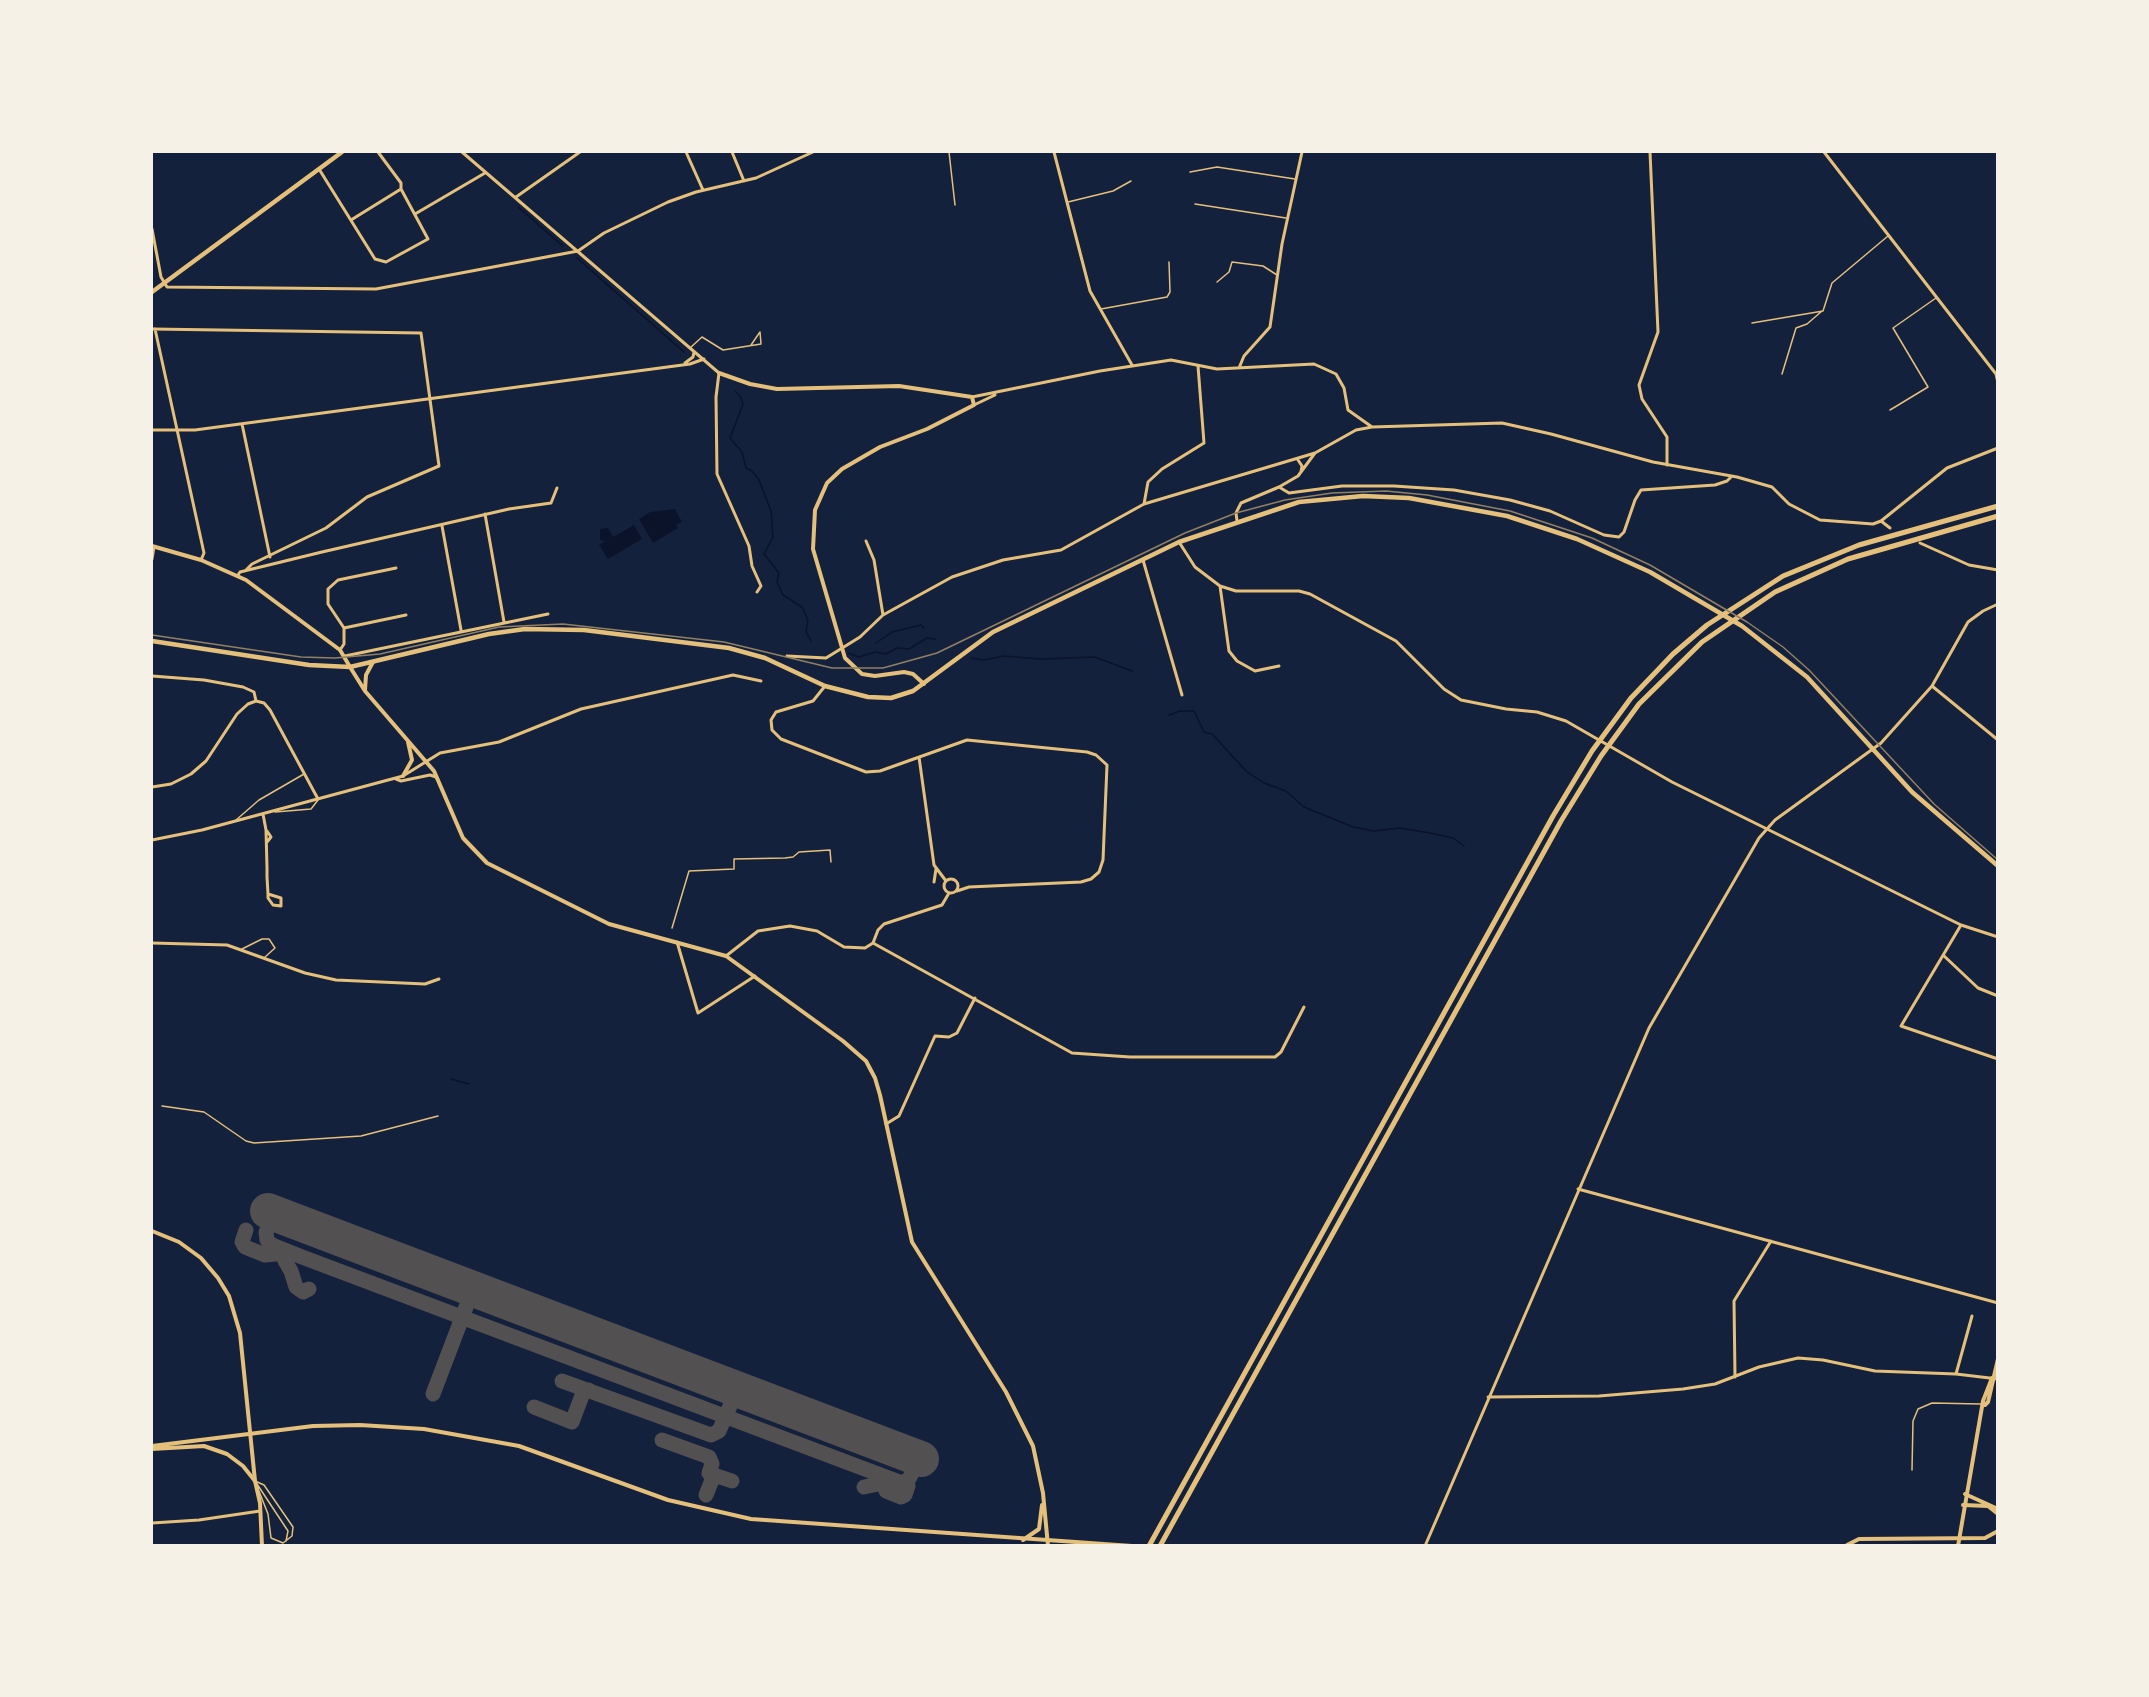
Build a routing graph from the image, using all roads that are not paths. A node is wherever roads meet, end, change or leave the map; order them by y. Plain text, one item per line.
1 (342, 152) edge
2 (378, 152) edge
3 (462, 152) edge
4 (580, 152) edge
5 (686, 152) edge
6 (732, 152) edge
7 (813, 152) edge
8 (949, 152) edge
9 (1054, 152) edge
10 (1302, 152) edge
11 (1650, 152) edge
12 (1824, 152) edge
13 (319, 169) junction
14 (1191, 172) dead end
15 (485, 173) junction
16 (1296, 179) junction
17 (744, 181) junction
18 (1131, 181) dead end
19 (401, 189) junction
20 (702, 190) junction
21 (516, 197) junction
22 (1067, 202) junction
23 (1195, 204) dead end
24 (955, 205) dead end
25 (416, 214) junction
26 (1287, 219) junction
27 (351, 220) junction
28 (152, 229) edge
29 (1889, 235) junction
30 (578, 251) junction
31 (1169, 262) dead end
32 (1277, 276) junction
33 (1217, 282) dead end
34 (163, 284) junction
35 (152, 292) edge
36 (1936, 297) junction
37 (1100, 309) junction
38 (1823, 311) junction
39 (1752, 323) dead end
40 (153, 329) edge
41 (751, 345) dead end
42 (690, 348) junction
43 (694, 352) junction
44 (704, 359) junction
45 (683, 364) junction
46 (1132, 366) junction
47 (1198, 366) junction
48 (1239, 368) junction
49 (719, 373) junction
50 (1782, 374) dead end
51 (1998, 382) edge
52 (996, 394) junction
53 (972, 397) junction
54 (430, 398) junction
55 (974, 405) junction
56 (1890, 410) dead end
57 (242, 423) junction
58 (1372, 427) junction
59 (152, 430) edge
60 (178, 430) junction
61 (1998, 448) edge
62 (1316, 453) junction
63 (1298, 460) junction
64 (1667, 465) junction
65 (1300, 473) junction
66 (1731, 477) junction
67 (1279, 487) junction
68 (557, 488) dead end
69 (1144, 504) junction
70 (1998, 506) edge
71 (485, 514) junction
72 (1998, 516) edge
73 (1237, 521) junction
74 (1881, 522) junction
75 (442, 525) junction
76 (1890, 528) dead end
77 (866, 541) dead end
78 (1179, 542) junction
79 (1920, 543) dead end
80 (153, 546) edge
81 (270, 557) junction
82 (152, 559) edge
83 (1142, 559) junction
84 (201, 560) junction
85 (396, 568) dead end
86 (246, 570) junction
87 (1998, 570) edge
88 (238, 575) junction
89 (1220, 586) junction
90 (758, 592) dead end
91 (1998, 604) edge
92 (548, 614) dead end
93 (406, 615) dead end
94 (883, 615) junction
95 (504, 622) junction
96 (344, 628) junction
97 (461, 630) junction
98 (152, 641) edge
99 (340, 650) junction
100 (841, 650) junction
101 (345, 656) junction
102 (787, 656) dead end
103 (373, 662) junction
104 (1279, 666) dead end
105 (350, 667) junction
106 (152, 676) edge
107 (761, 681) dead end
108 (924, 684) junction
109 (825, 686) junction
110 (1932, 686) junction
111 (364, 691) junction
112 (1182, 695) dead end
113 (256, 701) junction
114 (406, 739) junction
115 (1998, 740) edge
116 (1872, 750) junction
117 (919, 757) junction
118 (427, 762) junction
119 (305, 774) junction
120 (403, 776) junction
121 (437, 777) junction
122 (395, 779) junction
123 (152, 787) edge
124 (318, 799) junction
125 (273, 812) junction
126 (263, 814) junction
127 (235, 821) junction
128 (1766, 829) junction
129 (266, 831) junction
130 (152, 840) edge
131 (266, 844) junction
132 (831, 862) dead end
133 (1998, 866) edge
134 (936, 868) junction
135 (946, 880) junction
136 (934, 882) dead end
137 (957, 891) junction
138 (949, 893) junction
139 (268, 894) junction
140 (1961, 925) junction
141 (672, 928) dead end
142 (1998, 937) edge
143 (676, 942) junction
144 (152, 943) edge
145 (873, 944) junction
146 (242, 949) junction
147 (726, 956) junction
148 (1943, 956) junction
149 (265, 958) junction
150 (755, 976) junction
151 (439, 979) dead end
152 (1998, 996) edge
153 (975, 998) junction
154 (1304, 1007) dead end
155 (1998, 1059) edge
156 (162, 1107) dead end
157 (438, 1116) dead end
158 (886, 1124) junction
159 (1578, 1189) junction
160 (152, 1231) edge
161 (1771, 1240) junction
162 (1998, 1303) edge
163 (1972, 1316) dead end
164 (1998, 1359) edge
165 (1956, 1374) junction
166 (1735, 1377) junction
167 (1992, 1378) junction
168 (1998, 1379) edge
169 (1488, 1397) junction
170 (1984, 1406) junction
171 (249, 1432) junction
172 (152, 1447) edge
173 (1912, 1470) dead end
174 (255, 1481) junction
175 (1043, 1493) junction
176 (1965, 1494) junction
177 (1963, 1505) junction
178 (1998, 1509) edge
179 (261, 1511) junction
180 (1998, 1514) edge
181 (152, 1523) edge
182 (1998, 1531) edge
183 (1023, 1540) junction
184 (286, 1542) junction
185 (1048, 1544) edge
186 (1070, 1544) edge
187 (262, 1545) edge
188 (1132, 1545) edge
189 (1149, 1545) edge
190 (1160, 1545) edge
191 (1425, 1545) edge
192 (1816, 1545) edge
193 (1847, 1545) edge
194 (1879, 1545) edge
195 (1937, 1545) edge
196 (1958, 1545) edge

1 - 13 main road
2 - 19 street
3 - 15 street
4 - 21 street
5 - 20 street
6 - 17 street
7 - 17 street
8 - 24 lane
9 - 22 street
10 - 16 street
11 - 64 street
12 - 29 street
13 - 27 street
13 - 34 main road
14 - 16 lane
15 - 21 street
15 - 25 street
16 - 26 street
17 - 20 street
18 - 22 lane
19 - 25 street
19 - 27 street
20 - 30 street
21 - 30 street
22 - 37 street
23 - 26 lane
25 - 27 street
26 - 32 street
28 - 34 street
29 - 36 street
29 - 38 lane
30 - 34 street
30 - 42 street
31 - 37 lane
32 - 33 lane
32 - 48 street
34 - 35 main road
36 - 51 street
36 - 56 lane
37 - 46 street
38 - 39 lane
38 - 50 lane
40 - 54 street
40 - 60 street
41 - 42 lane
42 - 43 street
43 - 44 street
43 - 45 street
44 - 45 street
44 - 49 street
45 - 54 street
46 - 47 street
46 - 52 street
47 - 48 street
47 - 69 street
48 - 58 street
49 - 53 main road
49 - 90 street
52 - 53 street
52 - 55 street
53 - 55 main road
54 - 57 street
54 - 81 street
55 - 100 main road
57 - 60 street
57 - 81 street
58 - 62 street
58 - 64 street
59 - 60 street
60 - 84 street
61 - 74 street
62 - 63 street
62 - 65 street
63 - 65 street
63 - 69 street
64 - 66 street
65 - 67 street
66 - 67 street
66 - 74 street
67 - 73 street
68 - 71 street
69 - 94 street
70 - 189 highway
71 - 75 street
71 - 95 street
72 - 190 highway
73 - 78 main road
73 - 116 main road
74 - 76 street
75 - 86 street
75 - 97 street
77 - 94 street
78 - 83 main road
78 - 89 street
79 - 87 street
80 - 82 street
80 - 84 main road
81 - 86 street
83 - 108 main road
83 - 112 street
84 - 88 main road
85 - 96 street
86 - 88 street
88 - 99 main road
89 - 104 street
89 - 128 street
91 - 110 street
92 - 95 street
93 - 96 street
94 - 100 street
95 - 97 street
96 - 99 street
97 - 101 street
98 - 105 main road
99 - 101 main road
100 - 102 street
100 - 108 main road
101 - 105 main road
103 - 105 main road
103 - 109 main road
103 - 111 main road
105 - 111 main road
106 - 113 street
107 - 118 street
108 - 109 main road
109 - 117 street
110 - 115 street
110 - 116 street
111 - 114 main road
113 - 119 street
113 - 123 street
114 - 118 main road
114 - 120 main road
116 - 128 street
116 - 133 main road
117 - 134 street
117 - 137 street
118 - 120 street
118 - 121 main road
119 - 124 street
119 - 127 lane
120 - 122 street
121 - 122 street
121 - 143 main road
122 - 124 street
124 - 125 street
124 - 125 lane
125 - 126 street
126 - 127 street
126 - 129 street
127 - 130 street
128 - 140 street
128 - 159 street
129 - 131 street
129 - 131 street
131 - 139 street
132 - 141 lane
134 - 135 street
134 - 136 street
135 - 137 street
135 - 138 street
137 - 138 street
138 - 145 street
139 - 139 street
140 - 142 street
140 - 148 street
143 - 147 main road
143 - 150 street
144 - 146 street
145 - 147 street
145 - 153 street
146 - 149 street
146 - 149 lane
147 - 150 main road
148 - 152 street
148 - 155 street
149 - 151 street
150 - 158 main road
153 - 154 street
153 - 158 street
156 - 157 lane
158 - 175 main road
159 - 161 street
159 - 169 street
160 - 171 main road
161 - 162 street
161 - 166 street
163 - 165 street
164 - 167 main road
165 - 166 street
165 - 167 street
166 - 169 street
167 - 168 street
167 - 170 main road
169 - 191 street
170 - 173 lane
170 - 176 main road
171 - 172 main road
171 - 174 main road
171 - 183 main road
172 - 174 main road
174 - 179 main road
174 - 184 lane
174 - 184 lane
174 - 184 lane
175 - 183 main road
175 - 185 main road
176 - 177 main road
176 - 178 main road
177 - 180 main road
177 - 196 main road
179 - 181 street
179 - 187 main road
182 - 193 main road
183 - 185 main road
185 - 186 main road
186 - 188 main road
192 - 193 main road
193 - 194 main road
194 - 195 main road
195 - 196 main road

